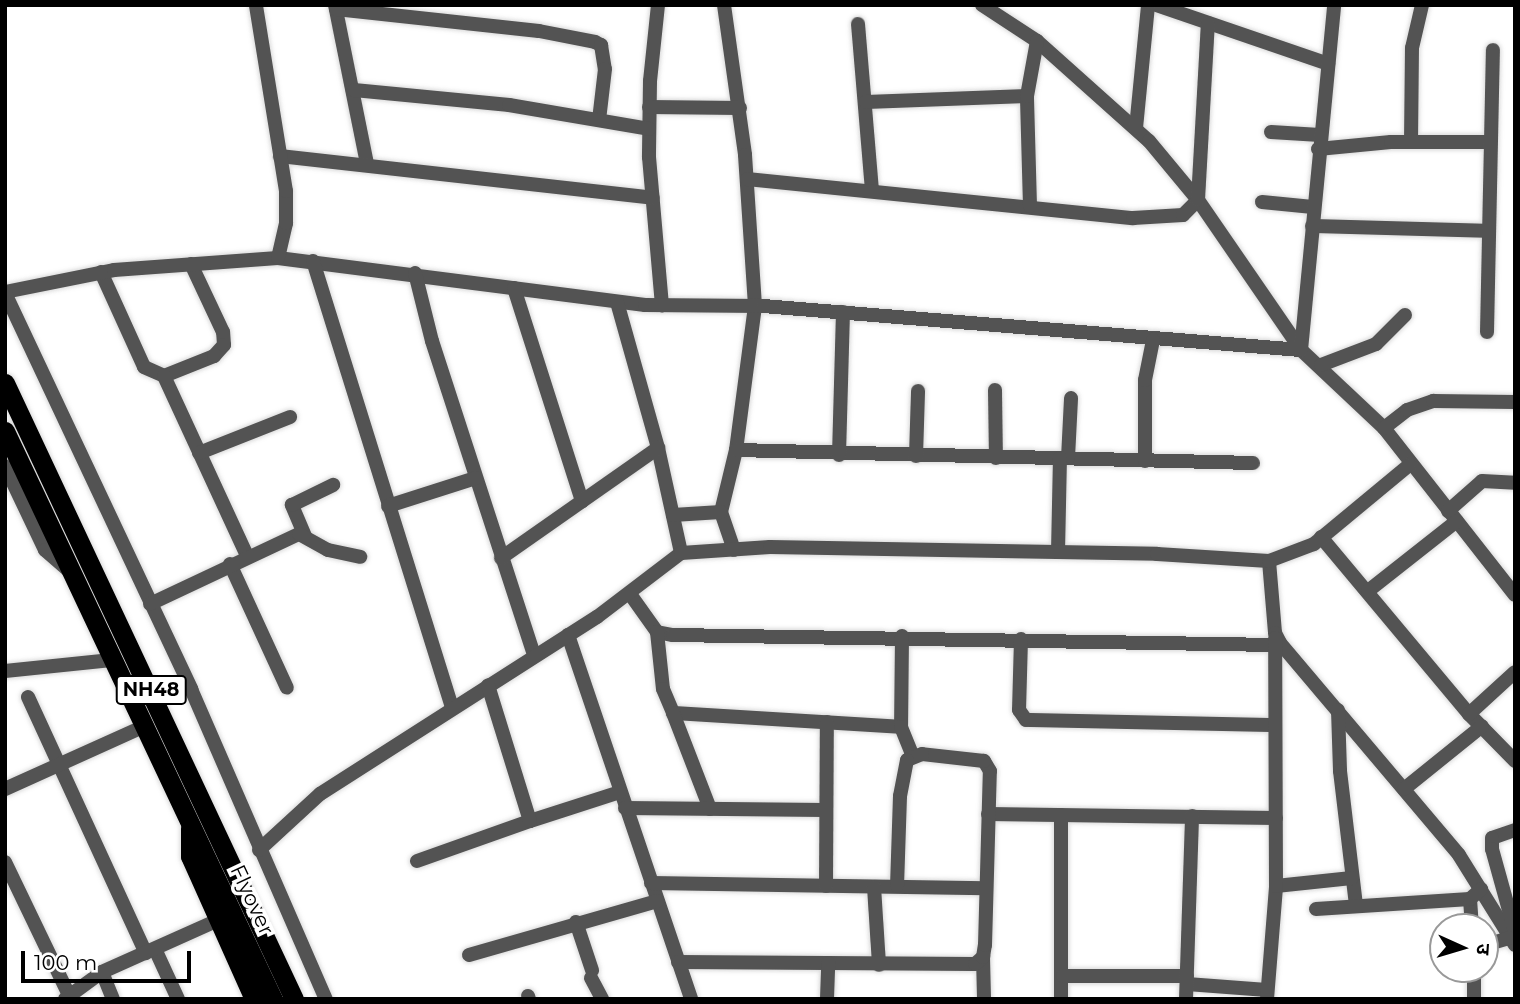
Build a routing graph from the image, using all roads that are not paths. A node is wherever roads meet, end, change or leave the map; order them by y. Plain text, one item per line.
1 (256, 5) edge
2 (658, 5) edge
3 (724, 5) edge
4 (982, 5) edge
5 (1148, 5) edge
6 (1156, 5) edge
7 (1334, 5) edge
8 (1422, 5) edge
9 (336, 7) edge
10 (997, 9) edge
11 (1208, 23) junction
12 (858, 24) dead end
13 (1037, 41) junction
14 (1493, 50) dead end
15 (1328, 64) junction
16 (354, 90) junction
17 (1027, 96) junction
18 (866, 102) junction
19 (649, 107) junction
20 (740, 108) junction
21 (599, 120) junction
22 (1136, 128) junction
23 (649, 129) junction
24 (1271, 132) dead end
25 (1319, 142) junction
26 (1411, 142) junction
27 (1490, 142) junction
28 (280, 156) junction
29 (367, 164) junction
30 (747, 179) junction
31 (872, 189) junction
32 (653, 198) junction
33 (1198, 200) junction
34 (1262, 202) dead end
35 (1030, 206) junction
36 (1313, 207) junction
37 (1312, 226) junction
38 (1488, 231) junction
39 (278, 258) junction
40 (313, 261) junction
41 (191, 264) junction
42 (100, 272) junction
43 (415, 273) junction
44 (514, 288) junction
45 (5, 292) edge
46 (617, 302) junction
47 (662, 305) junction
48 (755, 306) junction
49 (843, 312) junction
50 (1405, 315) dead end
51 (1487, 332) dead end
52 (1153, 340) junction
53 (1301, 350) junction
54 (1321, 365) junction
55 (164, 376) junction
56 (5, 383) edge
57 (995, 390) dead end
58 (918, 391) dead end
59 (1071, 398) dead end
60 (1515, 402) edge
61 (290, 417) dead end
62 (1384, 428) junction
63 (5, 431) edge
64 (658, 448) junction
65 (736, 450) junction
66 (199, 453) junction
67 (839, 454) junction
68 (916, 456) junction
69 (996, 458) junction
70 (1064, 458) junction
71 (1145, 461) junction
72 (1253, 463) dead end
73 (1409, 465) junction
74 (5, 466) edge
75 (476, 478) junction
76 (1515, 483) edge
77 (9, 484) edge
78 (333, 485) dead end
79 (582, 501) junction
80 (388, 506) junction
81 (722, 512) junction
82 (673, 515) junction
83 (1452, 516) junction
84 (305, 536) junction
85 (1321, 537) junction
86 (734, 550) junction
87 (1058, 552) junction
88 (681, 554) junction
89 (247, 556) junction
90 (360, 557) dead end
91 (501, 558) junction
92 (1269, 561) junction
93 (230, 564) junction
94 (70, 572) junction
95 (1368, 591) junction
96 (630, 594) junction
97 (1515, 595) edge
98 (150, 604) junction
99 (657, 632) junction
100 (568, 635) junction
101 (902, 636) junction
102 (1021, 639) junction
103 (1275, 639) junction
104 (534, 654) junction
105 (111, 660) junction
106 (5, 671) edge
107 (1515, 672) edge
108 (488, 685) junction
109 (287, 688) dead end
110 (27, 696) dead end
111 (452, 708) junction
112 (1338, 710) junction
113 (673, 713) junction
114 (1469, 713) junction
115 (827, 722) junction
116 (1275, 725) junction
117 (1482, 726) junction
118 (142, 727) junction
119 (901, 727) junction
120 (913, 756) junction
121 (1515, 761) edge
122 (58, 766) junction
123 (5, 789) edge
124 (1404, 789) junction
125 (620, 792) junction
126 (625, 808) junction
127 (709, 809) junction
128 (825, 810) junction
129 (988, 814) junction
130 (1061, 815) junction
131 (1192, 816) junction
132 (1276, 818) junction
133 (190, 820) junction
134 (530, 821) junction
135 (1515, 830) edge
136 (259, 850) junction
137 (417, 861) dead end
138 (5, 862) edge
139 (1352, 878) junction
140 (651, 883) junction
141 (897, 886) junction
142 (1276, 886) junction
143 (826, 887) junction
144 (874, 887) junction
145 (986, 888) junction
146 (1476, 894) junction
147 (657, 901) junction
148 (1356, 906) junction
149 (1316, 909) dead end
150 (1474, 913) edge
151 (218, 920) junction
152 (576, 922) junction
153 (1513, 939) edge
154 (150, 951) junction
155 (469, 955) dead end
156 (984, 957) junction
157 (678, 962) junction
158 (828, 963) junction
159 (879, 965) junction
160 (102, 972) junction
161 (1063, 976) junction
162 (1187, 986) edge
163 (1267, 994) edge
164 (67, 998) edge
165 (113, 999) edge
166 (178, 999) edge
167 (254, 999) edge
168 (273, 999) edge
169 (294, 999) edge
170 (326, 999) edge
171 (602, 999) edge
172 (691, 999) edge
173 (827, 999) edge
174 (984, 999) edge
175 (1061, 999) edge

1 - 28 street
2 - 19 street
3 - 20 street
4 - 10 street
5 - 22 street
6 - 11 street
7 - 15 street
8 - 26 street
9 - 16 street
9 - 21 street
10 - 13 street
11 - 15 street
11 - 33 street
12 - 18 street
13 - 17 street
13 - 22 street
14 - 27 street
15 - 25 street
16 - 21 street
16 - 29 street
17 - 18 street
17 - 35 street
18 - 31 street
19 - 20 street
19 - 23 street
20 - 30 street
21 - 23 street
22 - 33 street
23 - 32 street
24 - 25 street
25 - 26 street
25 - 36 street
26 - 27 street
27 - 38 street
28 - 29 street
28 - 39 street
29 - 32 street
30 - 31 street
30 - 48 street
31 - 35 street
32 - 47 street
33 - 35 street
33 - 53 street
34 - 36 street
36 - 37 street
37 - 38 street
37 - 53 street
38 - 51 street
39 - 40 street
39 - 41 street
40 - 43 street
40 - 80 street
41 - 42 street
41 - 55 street
42 - 45 street
42 - 55 street
43 - 44 street
43 - 75 street
44 - 46 street
44 - 79 street
45 - 98 street
46 - 47 street
46 - 64 street
47 - 48 street
48 - 49 street
48 - 65 street
49 - 52 street
49 - 67 street
50 - 54 street
52 - 53 street
52 - 71 street
53 - 54 street
54 - 62 street
55 - 66 street
56 - 169 highway, NH48
57 - 69 street
58 - 68 street
59 - 70 street
60 - 62 street
61 - 66 street
62 - 73 street
63 - 94 highway, NH48
64 - 79 street
64 - 82 street
65 - 67 street
65 - 81 street
66 - 89 street
67 - 68 street
68 - 69 street
69 - 70 street
70 - 71 street
70 - 87 street
71 - 72 street
73 - 83 street
73 - 85 street
74 - 77 street
75 - 80 street
75 - 91 street
76 - 83 street
77 - 94 street
78 - 84 street
79 - 91 street
80 - 111 street
81 - 82 street
81 - 86 street
82 - 88 street
83 - 95 street
83 - 97 street
84 - 89 street
84 - 90 street
85 - 92 street
85 - 95 street
86 - 87 street
86 - 88 street
87 - 92 street
88 - 96 street
89 - 93 street
91 - 104 street
92 - 103 street
93 - 98 street
93 - 109 street
94 - 105 highway, NH48
95 - 114 street
96 - 99 street
96 - 100 street
98 - 136 street
99 - 101 street
99 - 113 street
100 - 104 street
100 - 125 street
101 - 102 street
101 - 119 street
102 - 103 street
102 - 116 street
103 - 112 street
103 - 116 street
104 - 108 street
105 - 106 street
105 - 118 highway, NH48
107 - 114 street
108 - 111 street
108 - 134 street
110 - 122 street
111 - 136 street
112 - 124 street
112 - 139 street
113 - 115 street
113 - 127 street
114 - 117 street
115 - 119 street
115 - 128 street
116 - 132 street
117 - 121 street
117 - 124 street
118 - 122 street
118 - 133 highway, NH48
119 - 120 street
120 - 129 street
120 - 141 street
122 - 123 street
122 - 154 street
124 - 146 street
125 - 126 street
125 - 134 street
126 - 127 street
126 - 140 street
127 - 128 street
128 - 143 street
129 - 130 street
129 - 145 street
130 - 131 street
130 - 161 street
131 - 132 street
131 - 162 street
132 - 142 street
133 - 151 highway
133 - 168 highway, Flyover / NH48
134 - 137 street
135 - 153 street
136 - 170 street
138 - 164 street
139 - 142 street
139 - 148 street
140 - 143 street
140 - 147 street
141 - 144 street
141 - 145 street
142 - 163 street
143 - 144 street
144 - 159 street
145 - 156 street
146 - 148 street
146 - 150 street
146 - 153 street
147 - 152 street
147 - 157 street
148 - 149 street
151 - 154 street
151 - 167 highway
152 - 155 street
152 - 171 street
154 - 160 street
154 - 166 street
156 - 159 street
156 - 174 street
157 - 158 street
157 - 172 street
158 - 159 street
158 - 173 street
160 - 164 street
160 - 165 street
161 - 162 street
161 - 175 street
162 - 163 street

